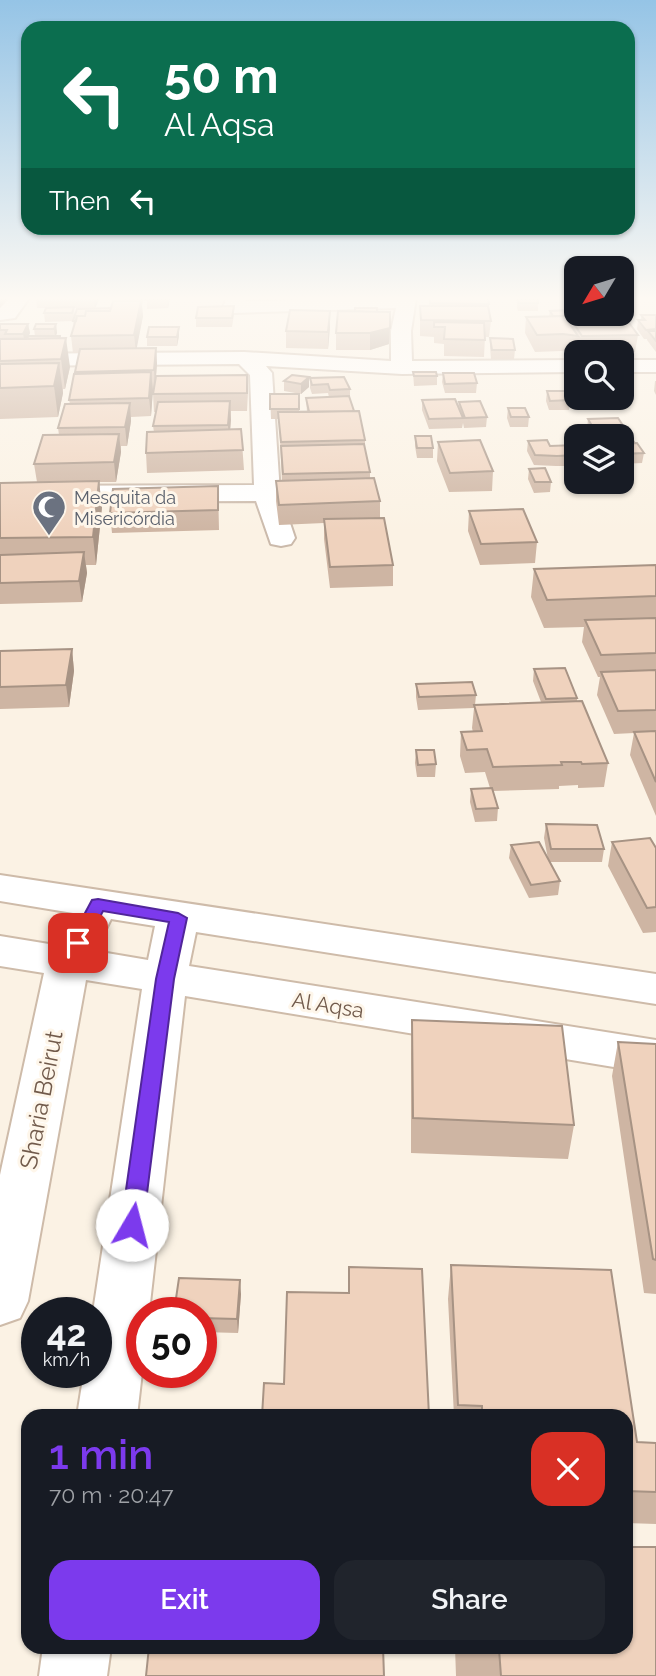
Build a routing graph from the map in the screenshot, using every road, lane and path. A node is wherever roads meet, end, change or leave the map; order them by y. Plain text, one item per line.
1 (261, 376) edge
2 (267, 493) junction
3 (0, 494) edge
4 (281, 538) dead end
5 (0, 888) edge
6 (98, 904) junction
7 (178, 918) junction
8 (0, 951) edge
9 (68, 962) junction
10 (165, 979) junction
11 (656, 989) edge
12 (656, 1056) edge
13 (0, 1301) edge
14 (108, 1409) edge
15 (76, 1654) edge
16 (73, 1676) edge

1 - 2 street
2 - 3 street
2 - 4 street
5 - 6 street
6 - 7 street
6 - 9 street, Sharia Beirut
7 - 10 street
7 - 11 street
8 - 9 street, Al Aqsa
9 - 10 street, Al Aqsa
9 - 13 street, Sharia Beirut
10 - 12 street, Al Aqsa
10 - 14 street
15 - 16 street

